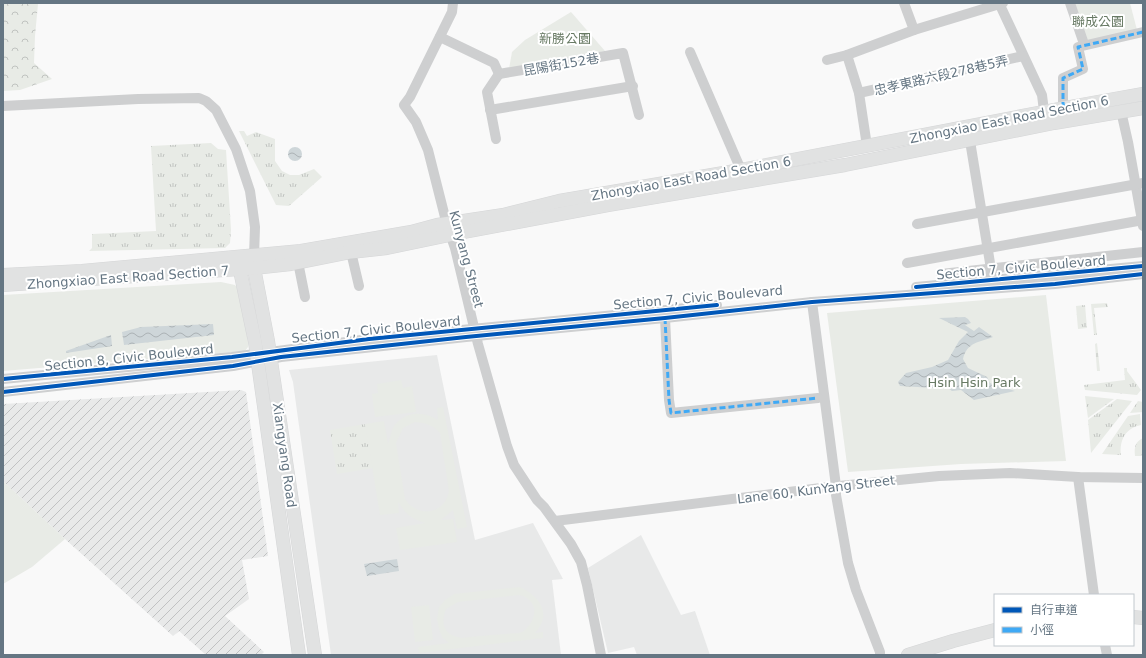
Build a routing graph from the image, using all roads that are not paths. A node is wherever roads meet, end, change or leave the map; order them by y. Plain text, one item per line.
1 (453, 3) edge
2 (904, 3) edge
3 (1000, 3) edge
4 (1070, 3) edge
5 (914, 30) junction
6 (1143, 32) edge
7 (440, 37) junction
8 (1084, 44) junction
9 (690, 52) dead end
10 (847, 54) junction
11 (1023, 56) junction
12 (827, 60) dead end
13 (499, 74) junction
14 (632, 86) junction
15 (858, 93) junction
16 (1143, 94) edge
17 (3, 106) edge
18 (1064, 108) junction
19 (1143, 108) edge
20 (490, 110) junction
21 (1121, 111) junction
22 (639, 115) dead end
23 (1045, 118) junction
24 (496, 139) dead end
25 (970, 141) junction
26 (867, 146) junction
27 (741, 170) junction
28 (1139, 184) edge
29 (982, 213) junction
30 (1142, 222) edge
31 (917, 224) dead end
32 (449, 230) junction
33 (988, 249) junction
34 (352, 252) junction
35 (1143, 252) edge
36 (254, 262) junction
37 (298, 262) junction
38 (239, 263) junction
39 (907, 264) dead end
40 (1143, 266) edge
41 (941, 274) dead end
42 (1143, 274) edge
43 (3, 275) edge
44 (991, 279) junction
45 (3, 285) edge
46 (359, 286) dead end
47 (305, 297) dead end
48 (812, 302) junction
49 (665, 318) junction
50 (476, 332) junction
51 (263, 356) junction
52 (3, 379) edge
53 (3, 392) edge
54 (818, 398) dead end
55 (1078, 477) junction
56 (1143, 478) edge
57 (836, 486) junction
58 (555, 521) junction
59 (1094, 594) edge
60 (994, 630) edge
61 (927, 652) edge
62 (300, 655) edge
63 (315, 655) edge
64 (601, 655) edge
65 (880, 655) edge
66 (908, 655) edge

1 - 7 street, Kunyang Street
2 - 5 street
3 - 5 street
3 - 11 street
4 - 8 street
5 - 10 street
6 - 8 street
7 - 13 street
7 - 32 street, Kunyang Street
8 - 18 street
9 - 27 street
10 - 12 street
10 - 15 street
11 - 15 street, 忠孝東路六段278巷5弄
11 - 23 street
13 - 14 street, 昆陽街152巷
13 - 20 street
14 - 20 street
14 - 22 street
15 - 26 street
16 - 18 main road, Zhongxiao East Road Section 6
17 - 36 street
18 - 23 main road, Zhongxiao East Road Section 6
19 - 21 main road, Zhongxiao East Road Section 6
20 - 24 street
21 - 23 main road, Zhongxiao East Road Section 6
21 - 28 street
23 - 25 main road, Zhongxiao East Road Section 6
23 - 26 main road, Zhongxiao East Road Section 6
25 - 29 street
25 - 32 main road, Zhongxiao East Road Section 6
26 - 27 main road, Zhongxiao East Road Section 6
27 - 32 main road, Zhongxiao East Road Section 6
28 - 29 street
28 - 30 street
29 - 31 street
29 - 33 street
30 - 33 street
32 - 34 main road, Zhongxiao East Road Section 6
32 - 36 main road, Zhongxiao East Road Section 6
32 - 50 street, Kunyang Street
33 - 39 street
33 - 44 street
34 - 37 main road, Zhongxiao East Road Section 6
34 - 46 street
35 - 44 street
36 - 37 main road, Zhongxiao East Road Section 6
36 - 38 main road, Zhongxiao East Road Section 7
36 - 51 main road, Xiangyang Road
37 - 47 street
38 - 43 main road, Zhongxiao East Road Section 7
38 - 45 main road, Zhongxiao East Road Section 7
38 - 51 main road, Xiangyang Road
40 - 44 street, Section 7, Civic Boulevard
41 - 44 street
42 - 44 street, Section 7, Civic Boulevard
44 - 48 street, Section 7, Civic Boulevard
44 - 50 street, Section 7, Civic Boulevard
48 - 49 street, Section 7, Civic Boulevard
48 - 57 street
49 - 50 street, Section 7, Civic Boulevard
49 - 54 street
50 - 51 street, Section 7, Civic Boulevard
50 - 58 street, Kunyang Street
51 - 52 street, Section 8, Civic Boulevard
51 - 53 street, Section 8, Civic Boulevard
51 - 62 main road, Xiangyang Road
51 - 63 main road, Xiangyang Road
55 - 56 street, Lane 60, KunYang Street
55 - 57 street, Lane 60, KunYang Street
55 - 59 street
57 - 58 street, Lane 60, KunYang Street
57 - 65 street
58 - 64 street, Kunyang Street
60 - 61 main road
61 - 66 main road

